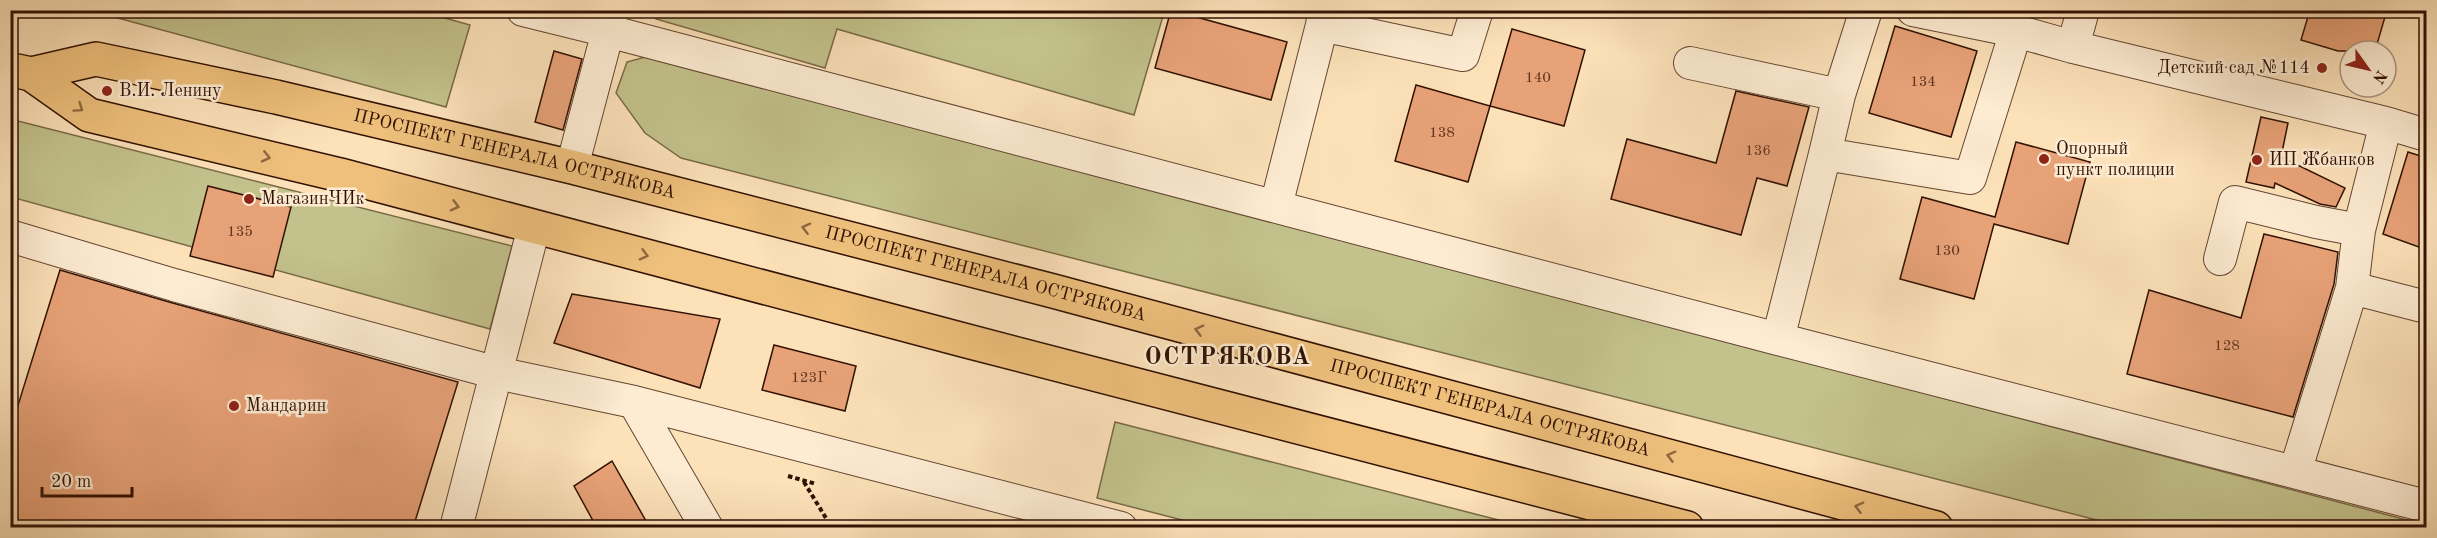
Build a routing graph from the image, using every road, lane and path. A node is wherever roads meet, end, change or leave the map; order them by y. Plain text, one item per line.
1 (523, 10) edge
2 (1477, 10) edge
3 (1866, 10) edge
4 (1913, 10) edge
5 (2084, 10) edge
6 (1323, 18) edge
7 (610, 21) edge
8 (2016, 31) junction
9 (2073, 47) junction
10 (1690, 63) dead end
11 (21, 71) edge
12 (1839, 94) junction
13 (2386, 123) junction
14 (2427, 135) edge
15 (1825, 154) junction
16 (572, 167) junction
17 (1276, 206) junction
18 (534, 227) junction
19 (2360, 230) junction
20 (10, 236) edge
21 (2220, 260) dead end
22 (2352, 288) junction
23 (2427, 307) edge
24 (1778, 339) junction
25 (497, 373) junction
26 (634, 402) junction
27 (2295, 472) junction
28 (803, 481) dead end
29 (2427, 506) edge
30 (1035, 517) edge
31 (456, 528) edge
32 (707, 528) edge
33 (832, 528) edge
34 (1121, 528) edge
35 (1687, 528) edge
36 (1936, 528) edge

1 - 7 street
2 - 6 street
3 - 12 street
4 - 8 street
5 - 9 street
6 - 17 street
7 - 16 street
7 - 17 street
8 - 9 street
8 - 15 street
9 - 13 street
10 - 12 street
11 - 16 main road, ПРОСПЕКТ ГЕНЕРАЛА ОСТРЯКОВА
11 -> 18 main road, ПРОСПЕКТ ГЕНЕРАЛА ОСТРЯКОВА
12 - 15 street
13 - 14 street
13 - 19 street
15 - 24 street
36 -> 16 main road, ПРОСПЕКТ ГЕНЕРАЛА ОСТРЯКОВА
17 - 24 street
18 - 25 street
18 -> 35 main road, ПРОСПЕКТ ГЕНЕРАЛА ОСТРЯКОВА
19 - 21 street
19 - 22 street
20 - 25 street
22 - 23 street
22 - 27 street
24 - 27 street
25 - 26 street
25 - 31 street
26 - 30 street
26 - 32 street
27 - 29 street
28 - 33 path
30 - 34 street

